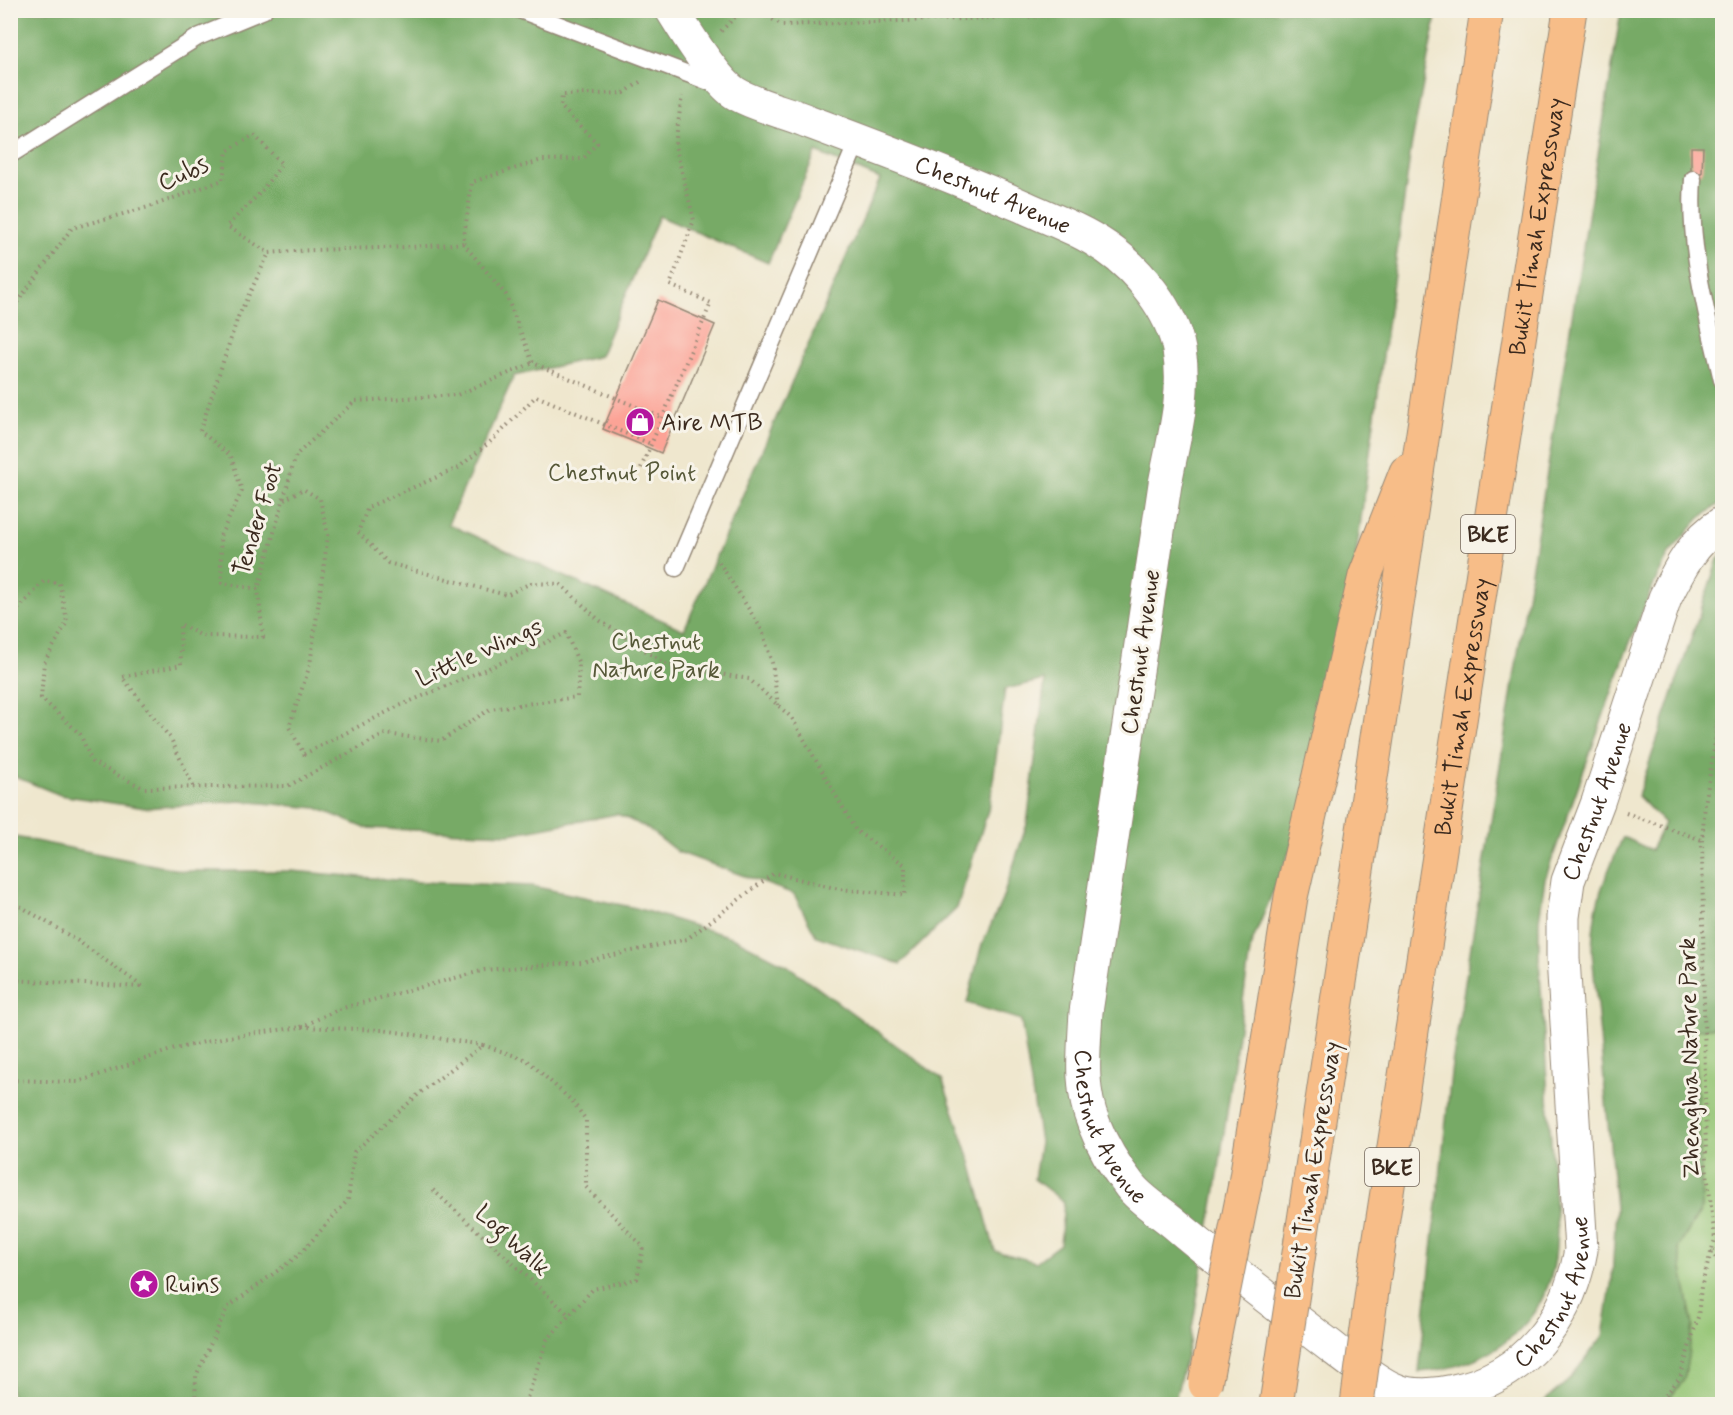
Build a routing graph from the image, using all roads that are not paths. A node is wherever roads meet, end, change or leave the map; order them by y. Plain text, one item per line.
1 (264, 10) edge
2 (520, 10) edge
3 (672, 10) edge
4 (1487, 10) edge
5 (1570, 10) edge
6 (735, 93) junction
7 (858, 140) junction
8 (10, 154) edge
9 (1693, 180) dead end
10 (1722, 380) edge
11 (1427, 418) junction
12 (1722, 523) edge
13 (676, 568) dead end
14 (1203, 1394) edge
15 (1276, 1404) edge
16 (1357, 1404) edge

1 - 8 lane
2 - 6 lane
3 - 6 street, Chestnut Avenue
4 - 11 highway, Bukit Timah Expressway
5 - 16 highway, Bukit Timah Expressway / BKE, bridge
6 - 7 street, Chestnut Avenue
7 - 12 street, Chestnut Avenue
7 - 13 lane
9 - 10 lane
11 - 14 highway, bridge
11 - 15 highway, Bukit Timah Expressway, bridge

